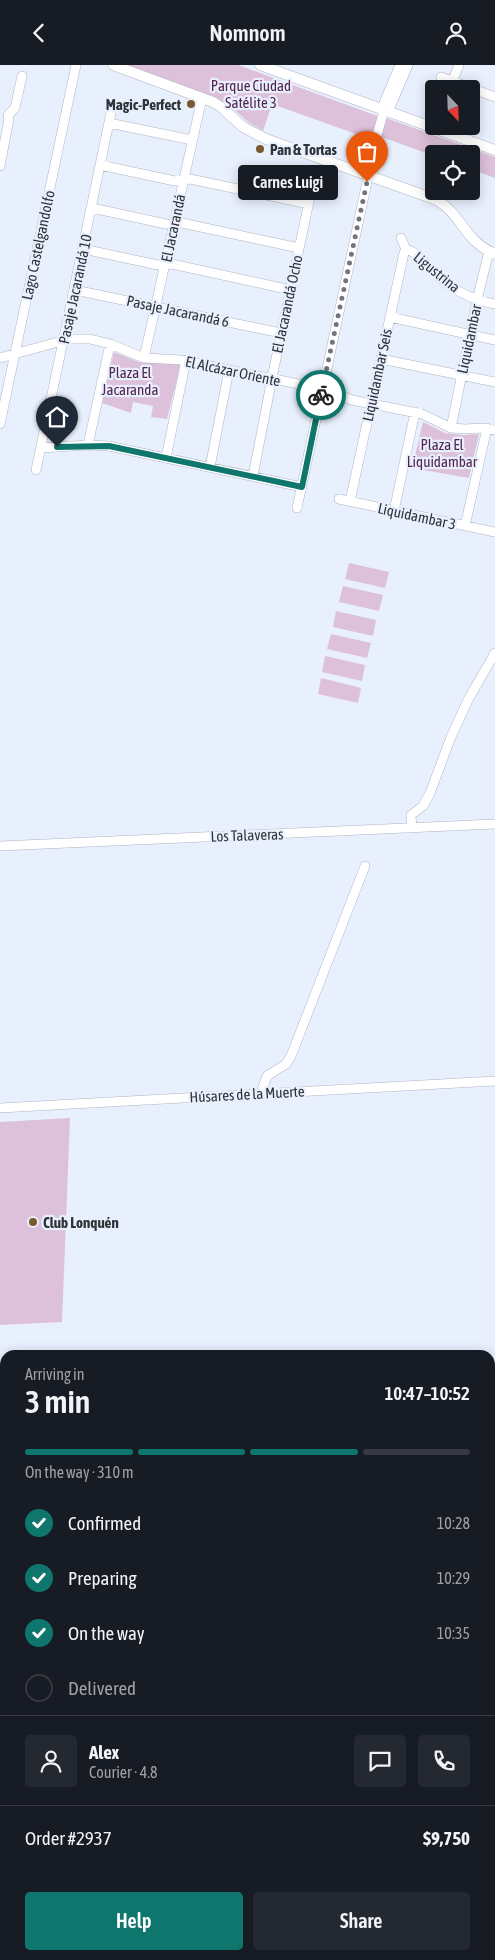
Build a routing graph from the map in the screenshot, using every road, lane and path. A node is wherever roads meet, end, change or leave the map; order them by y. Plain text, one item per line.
1 (76, 65) edge
2 (112, 65) edge
3 (260, 65) edge
4 (400, 65) edge
5 (408, 65) edge
6 (459, 65) edge
7 (22, 76) dead end
8 (441, 77) dead end
9 (448, 80) edge
10 (453, 80) edge
11 (480, 92) edge
12 (495, 97) edge
13 (202, 98) junction
14 (112, 108) dead end
15 (384, 111) junction
16 (4, 114) edge
17 (109, 123) junction
18 (192, 140) junction
19 (495, 150) edge
20 (0, 165) edge
21 (100, 165) junction
22 (368, 175) junction
23 (183, 180) junction
24 (311, 192) dead end
25 (309, 204) junction
26 (92, 208) junction
27 (174, 224) junction
28 (401, 238) dead end
29 (299, 248) junction
30 (83, 249) junction
31 (406, 249) junction
32 (492, 253) edge
33 (165, 265) junction
34 (291, 289) junction
35 (75, 290) junction
36 (477, 300) junction
37 (495, 305) edge
38 (156, 307) junction
39 (390, 317) junction
40 (281, 333) junction
41 (470, 335) junction
42 (64, 340) junction
43 (495, 340) edge
44 (110, 344) junction
45 (15, 354) junction
46 (0, 358) edge
47 (144, 358) junction
48 (381, 359) junction
49 (186, 361) junction
50 (229, 370) junction
51 (461, 375) junction
52 (272, 379) junction
53 (495, 382) edge
54 (322, 389) junction
55 (371, 404) junction
56 (414, 412) junction
57 (0, 424) edge
58 (451, 428) junction
59 (491, 429) edge
60 (88, 445) junction
61 (41, 448) junction
62 (166, 458) junction
63 (210, 467) junction
64 (36, 470) dead end
65 (254, 476) junction
66 (302, 487) junction
67 (339, 499) dead end
68 (350, 501) junction
69 (297, 508) dead end
70 (394, 511) junction
71 (465, 526) junction
72 (495, 532) edge
73 (495, 653) edge
74 (495, 824) edge
75 (412, 828) junction
76 (0, 846) edge
77 (365, 866) dead end
78 (495, 1081) edge
79 (261, 1093) junction
80 (0, 1108) edge

1 - 45 street, Lago Castelgandolfo
2 - 13 street
3 - 15 street
4 - 15 street
5 - 15 street
6 - 10 street
7 - 16 street
8 - 9 street
11 - 12 street
13 - 18 street, El Jacarandá
13 - 22 street
14 - 17 street, Pasaje Jacarandá 10
15 - 19 street
15 - 22 street
16 - 20 street
17 - 18 street
17 - 21 street, Pasaje Jacarandá 10
18 - 23 street, El Jacarandá
21 - 23 street
21 - 26 street, Pasaje Jacarandá 10
22 - 32 street
22 - 54 street
23 - 25 street
23 - 27 street, El Jacarandá
24 - 25 street, El Jacarandá Ocho
25 - 29 street, El Jacarandá Ocho
26 - 27 street
26 - 30 street, Pasaje Jacarandá 10
27 - 29 street
27 - 33 street, El Jacarandá
28 - 31 street
29 - 34 street, El Jacarandá Ocho
30 - 33 street
30 - 35 street, Pasaje Jacarandá 10
31 - 36 street, Ligustrina
31 - 39 street, Liquidambar Seis
32 - 36 street, Liquidambar
33 - 34 street
33 - 38 street, El Jacarandá
34 - 40 street, El Jacarandá Ocho
35 - 38 street, Pasaje Jacarandá 6
35 - 42 street, Pasaje Jacarandá 10
36 - 37 street, Ligustrina
36 - 41 street, Liquidambar
38 - 40 street, Pasaje Jacarandá 6
38 - 47 street, El Jacarandá
39 - 41 street
39 - 48 street, Liquidambar Seis
40 - 52 street, El Jacarandá Ocho
41 - 43 street
41 - 51 street, Liquidambar
42 - 44 street, El Alcázar Oriente
42 - 45 street, El Alcázar Oriente
42 - 61 street, Pasaje Jacarandá 10
44 - 47 street, El Alcázar Oriente
44 - 60 street
45 - 46 street, El Alcázar Oriente
45 - 57 street, Lago Castelgandolfo
47 - 49 street, El Alcázar Oriente
48 - 51 street
48 - 55 street, Liquidambar Seis
49 - 50 street, El Alcázar Oriente
49 - 62 street
50 - 52 street, El Alcázar Oriente
50 - 63 street
51 - 53 street
51 - 58 street, Liquidambar
52 - 54 street, El Alcázar Oriente
52 - 65 street, El Jacarandá Ocho
54 - 55 street, El Alcázar Oriente
54 - 66 street
55 - 56 street, El Alcázar Oriente
55 - 68 street, Liquidambar Seis
56 - 58 street, El Alcázar Oriente
56 - 70 street
58 - 59 street, El Alcázar Oriente
59 - 71 street
60 - 61 street
60 - 62 street
61 - 64 street, Pasaje Jacarandá 10
62 - 63 street
63 - 65 street
65 - 66 street
66 - 69 street
67 - 68 street, Liquidambar 3
68 - 70 street, Liquidambar 3
70 - 71 street, Liquidambar 3
71 - 72 street, Liquidambar 3
73 - 75 street
74 - 75 street, Los Talaveras
75 - 76 street, Los Talaveras
77 - 79 street
78 - 79 street, Húsares de la Muerte
79 - 80 street, Húsares de la Muerte

